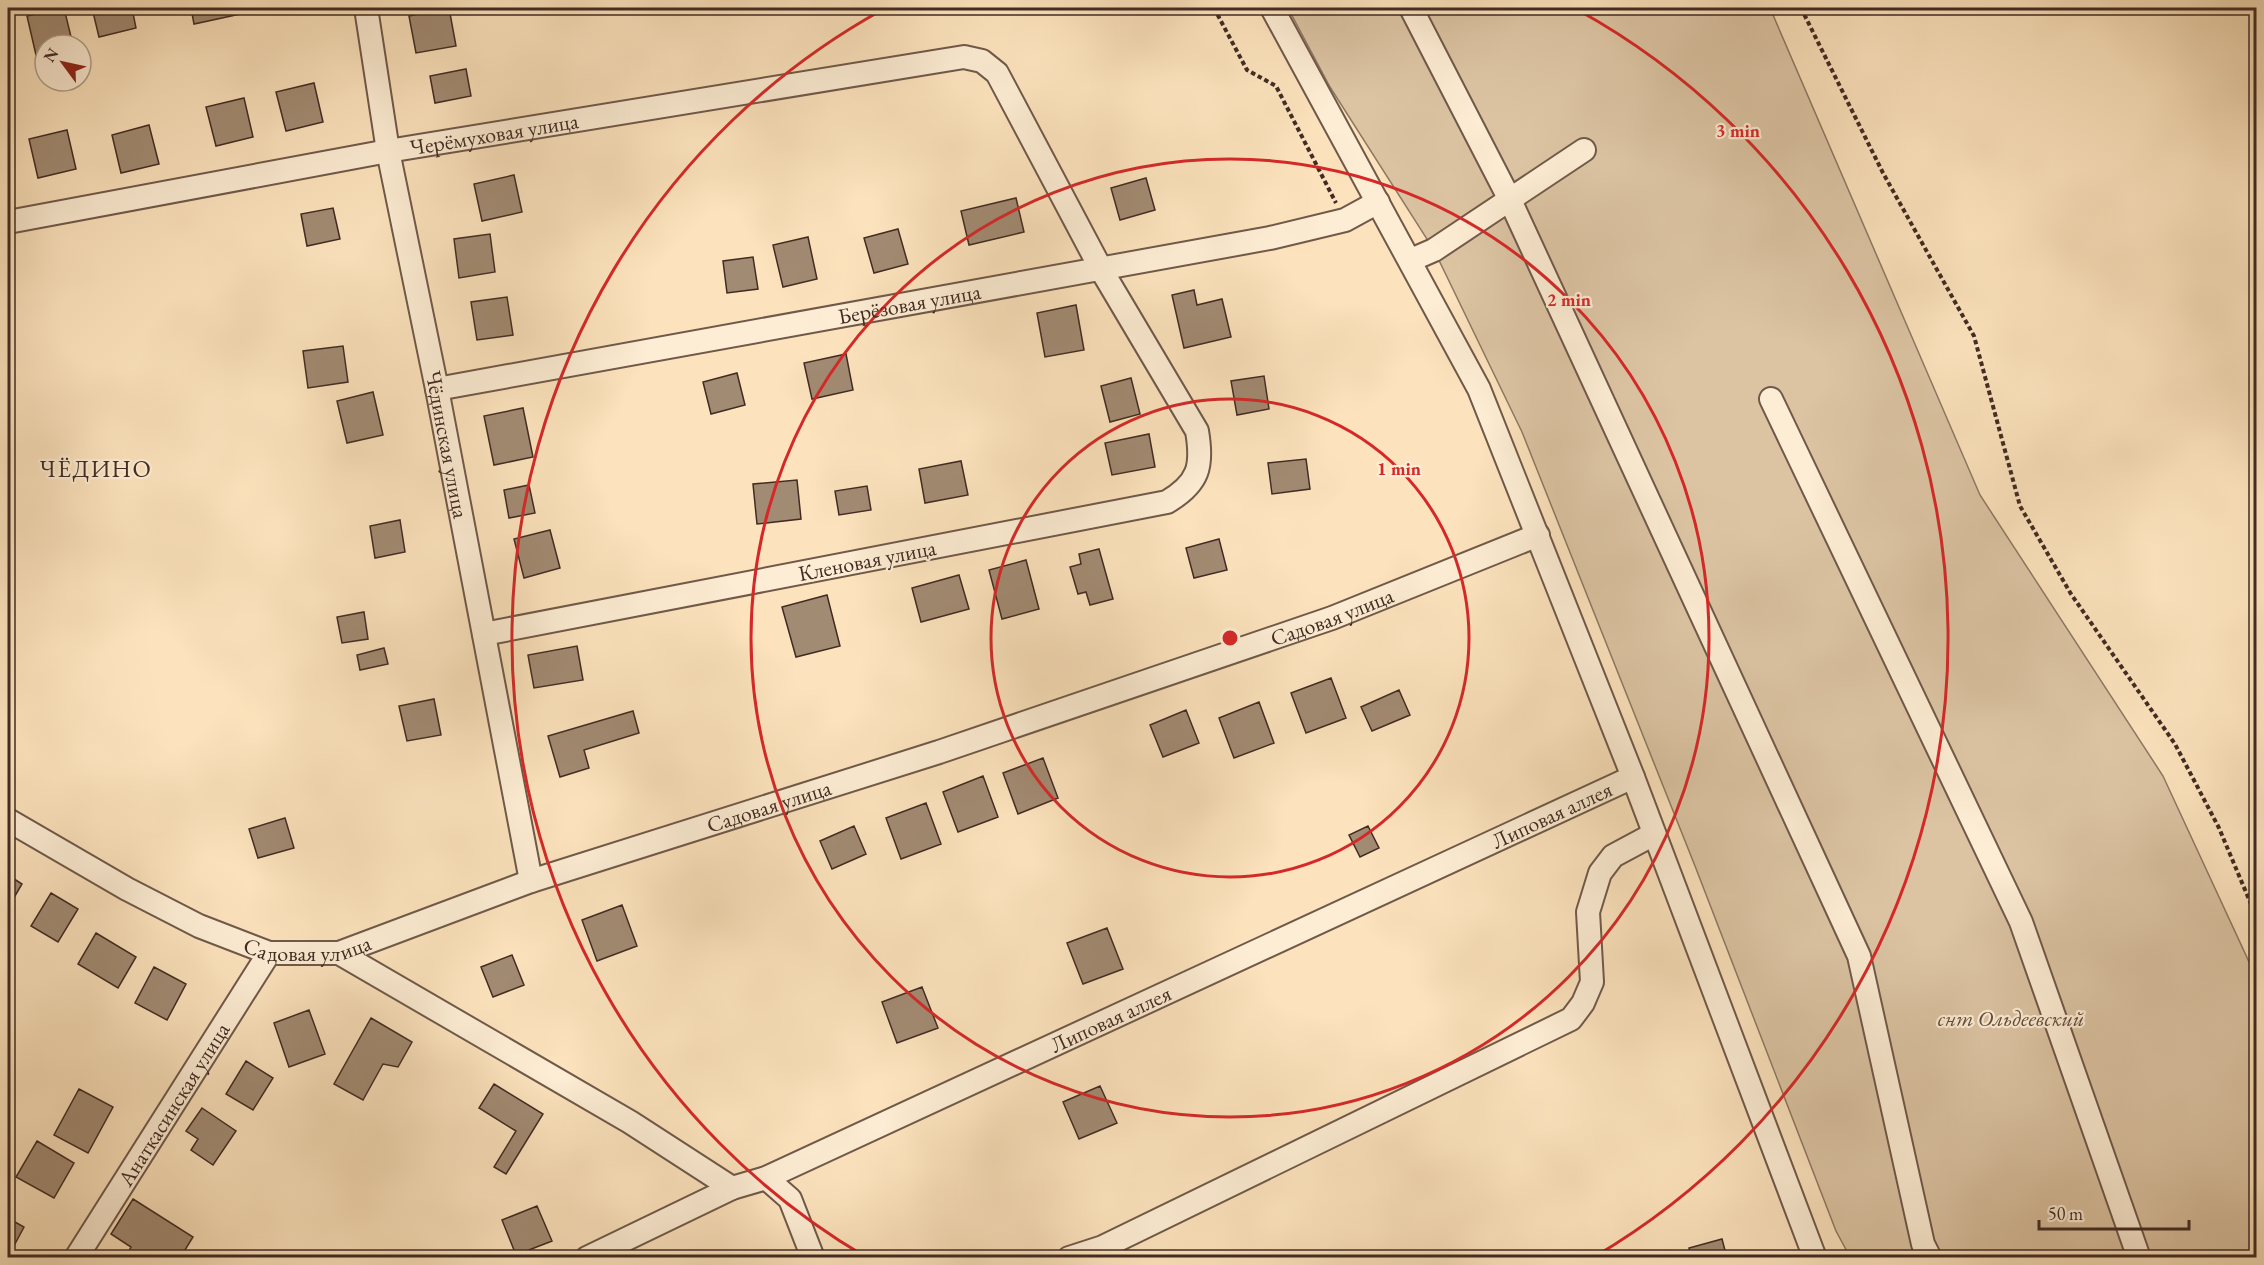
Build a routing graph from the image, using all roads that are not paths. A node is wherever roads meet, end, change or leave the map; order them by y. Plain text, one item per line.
1 (366, 8) edge
2 (1272, 8) edge
3 (1411, 8) edge
4 (1584, 150) dead end
5 (388, 151) junction
6 (1509, 198) junction
7 (1378, 202) junction
8 (8, 222) edge
9 (1411, 260) junction
10 (1102, 271) junction
11 (437, 389) junction
12 (1771, 399) dead end
13 (1538, 535) junction
14 (484, 634) junction
15 (1633, 777) junction
16 (8, 820) edge
17 (1654, 834) junction
18 (531, 881) junction
19 (269, 952) junction
20 (339, 953) junction
21 (766, 1178) junction
22 (732, 1188) junction
23 (76, 1257) edge
24 (587, 1257) edge
25 (813, 1257) edge
26 (1069, 1257) edge
27 (1815, 1257) edge
28 (1930, 1257) edge
29 (2139, 1257) edge

1 - 5 street, Чёдинская улица
2 - 7 street
3 - 6 street
4 - 6 street
5 - 8 street, Черёмуховая улица
5 - 10 street, Черёмуховая улица
5 - 11 street, Чёдинская улица
6 - 9 street
6 - 28 street
7 - 9 street
7 - 10 street, Берёзовая улица
9 - 13 street
10 - 11 street, Берёзовая улица
10 - 14 street, Кленовая улица
11 - 14 street, Чёдинская улица
12 - 29 street
13 - 15 street
13 - 18 street, Садовая улица
14 - 18 street, Чёдинская улица
15 - 17 street
15 - 21 street, Липовая аллея
16 - 19 street, Садовая улица
17 - 26 street
17 - 27 street
18 - 20 street, Садовая улица
19 - 20 street, Садовая улица
19 - 23 street, Анаткасинская улица
20 - 22 street
21 - 22 street, Липовая аллея
21 - 25 street
22 - 24 street, Липовая аллея

